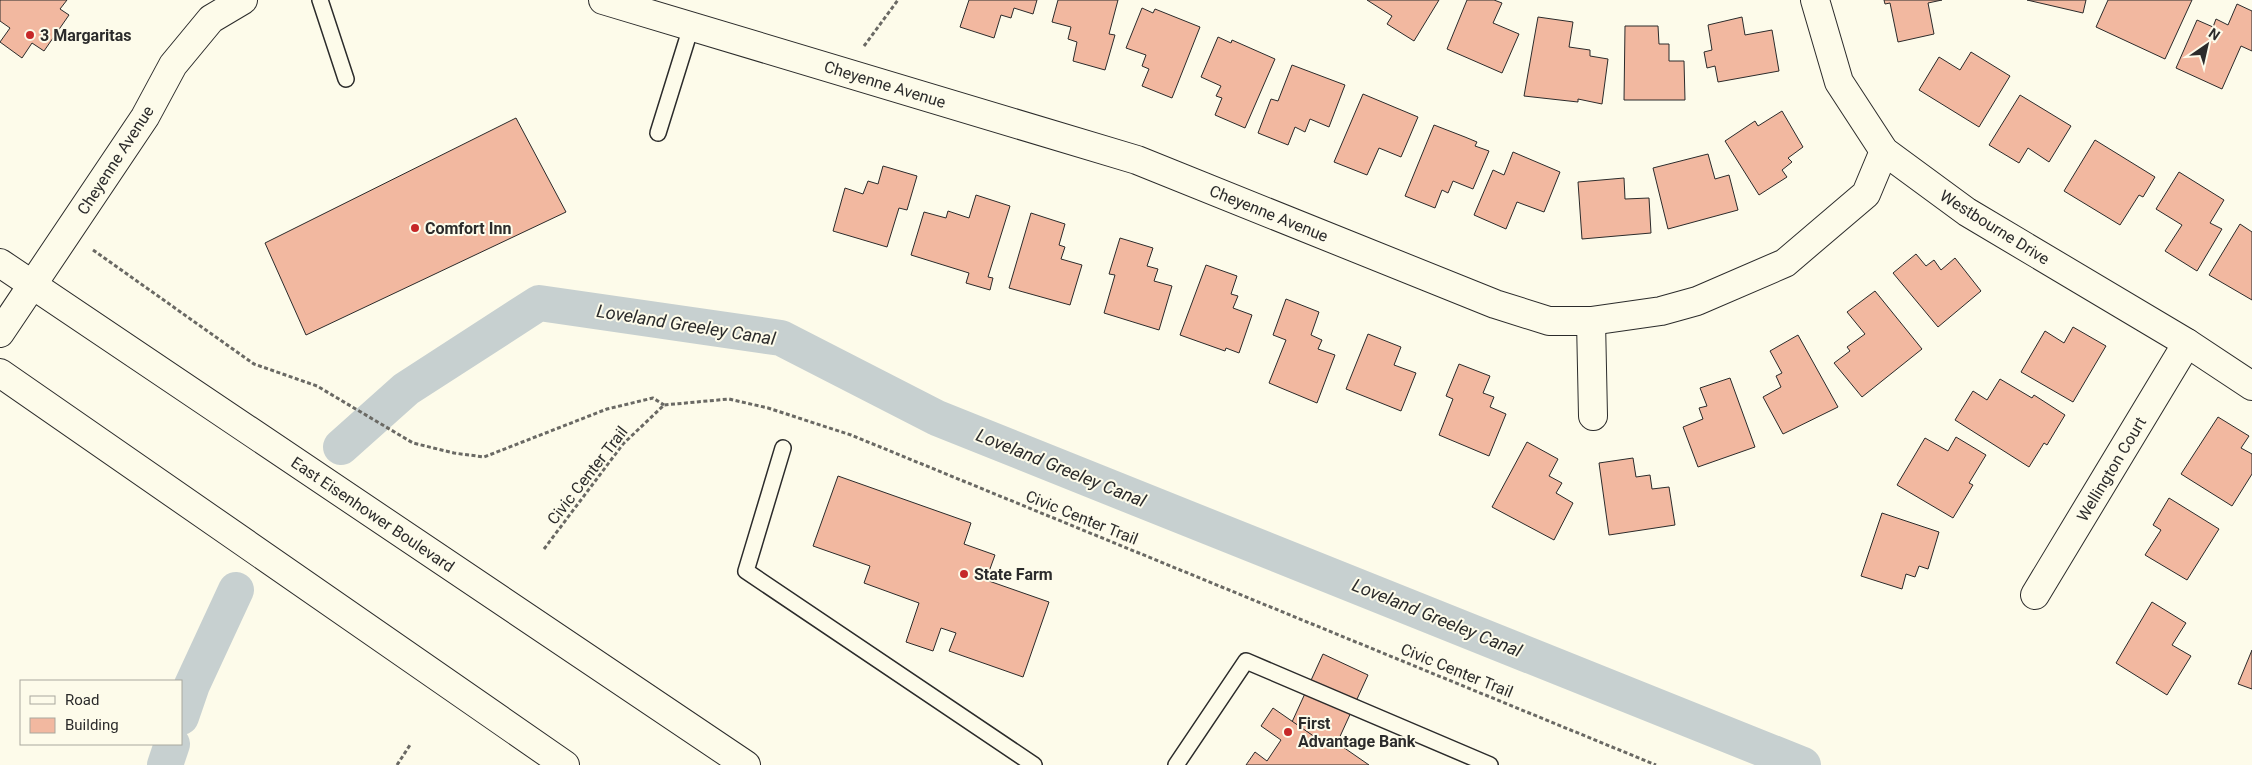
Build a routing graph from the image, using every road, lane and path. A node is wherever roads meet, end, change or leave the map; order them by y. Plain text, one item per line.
1 (243, 0) edge
2 (320, 0) edge
3 (603, 0) edge
4 (898, 0) edge
5 (1815, 0) edge
6 (691, 27) junction
7 (845, 72) junction
8 (346, 79) dead end
9 (658, 133) dead end
10 (1884, 150) junction
11 (67, 235) junction
12 (0, 263) edge
13 (33, 286) junction
14 (1590, 321) junction
15 (0, 333) edge
16 (2187, 343) junction
17 (0, 373) edge
18 (2252, 386) edge
19 (664, 405) junction
20 (1593, 416) dead end
21 (783, 448) dead end
22 (544, 549) dead end
23 (2035, 595) dead end
24 (410, 745) dead end
25 (397, 765) edge
26 (565, 765) edge
27 (746, 765) edge
28 (1034, 765) edge
29 (1176, 765) edge
30 (1490, 765) edge
31 (1656, 765) edge

1 - 11 main road, Cheyenne Avenue
2 - 8 lane
3 - 6 main road, Cheyenne Avenue
4 - 7 path
5 - 10 main road, Westbourne Drive
6 - 7 main road, Cheyenne Avenue
6 - 9 lane
7 - 14 main road, Cheyenne Avenue
10 - 14 main road, Cheyenne Avenue
10 - 16 main road, Westbourne Drive
11 - 13 main road, Cheyenne Avenue
11 - 19 path
12 - 13 main road, East Eisenhower Boulevard
13 - 15 main road, Cheyenne Avenue
13 - 27 main road, East Eisenhower Boulevard
14 - 20 main road
16 - 18 main road, Westbourne Drive
16 - 23 main road, Wellington Court
17 - 26 main road
19 - 22 path, Civic Center Trail
19 - 31 path, Civic Center Trail
21 - 28 lane
24 - 25 path
29 - 30 lane

